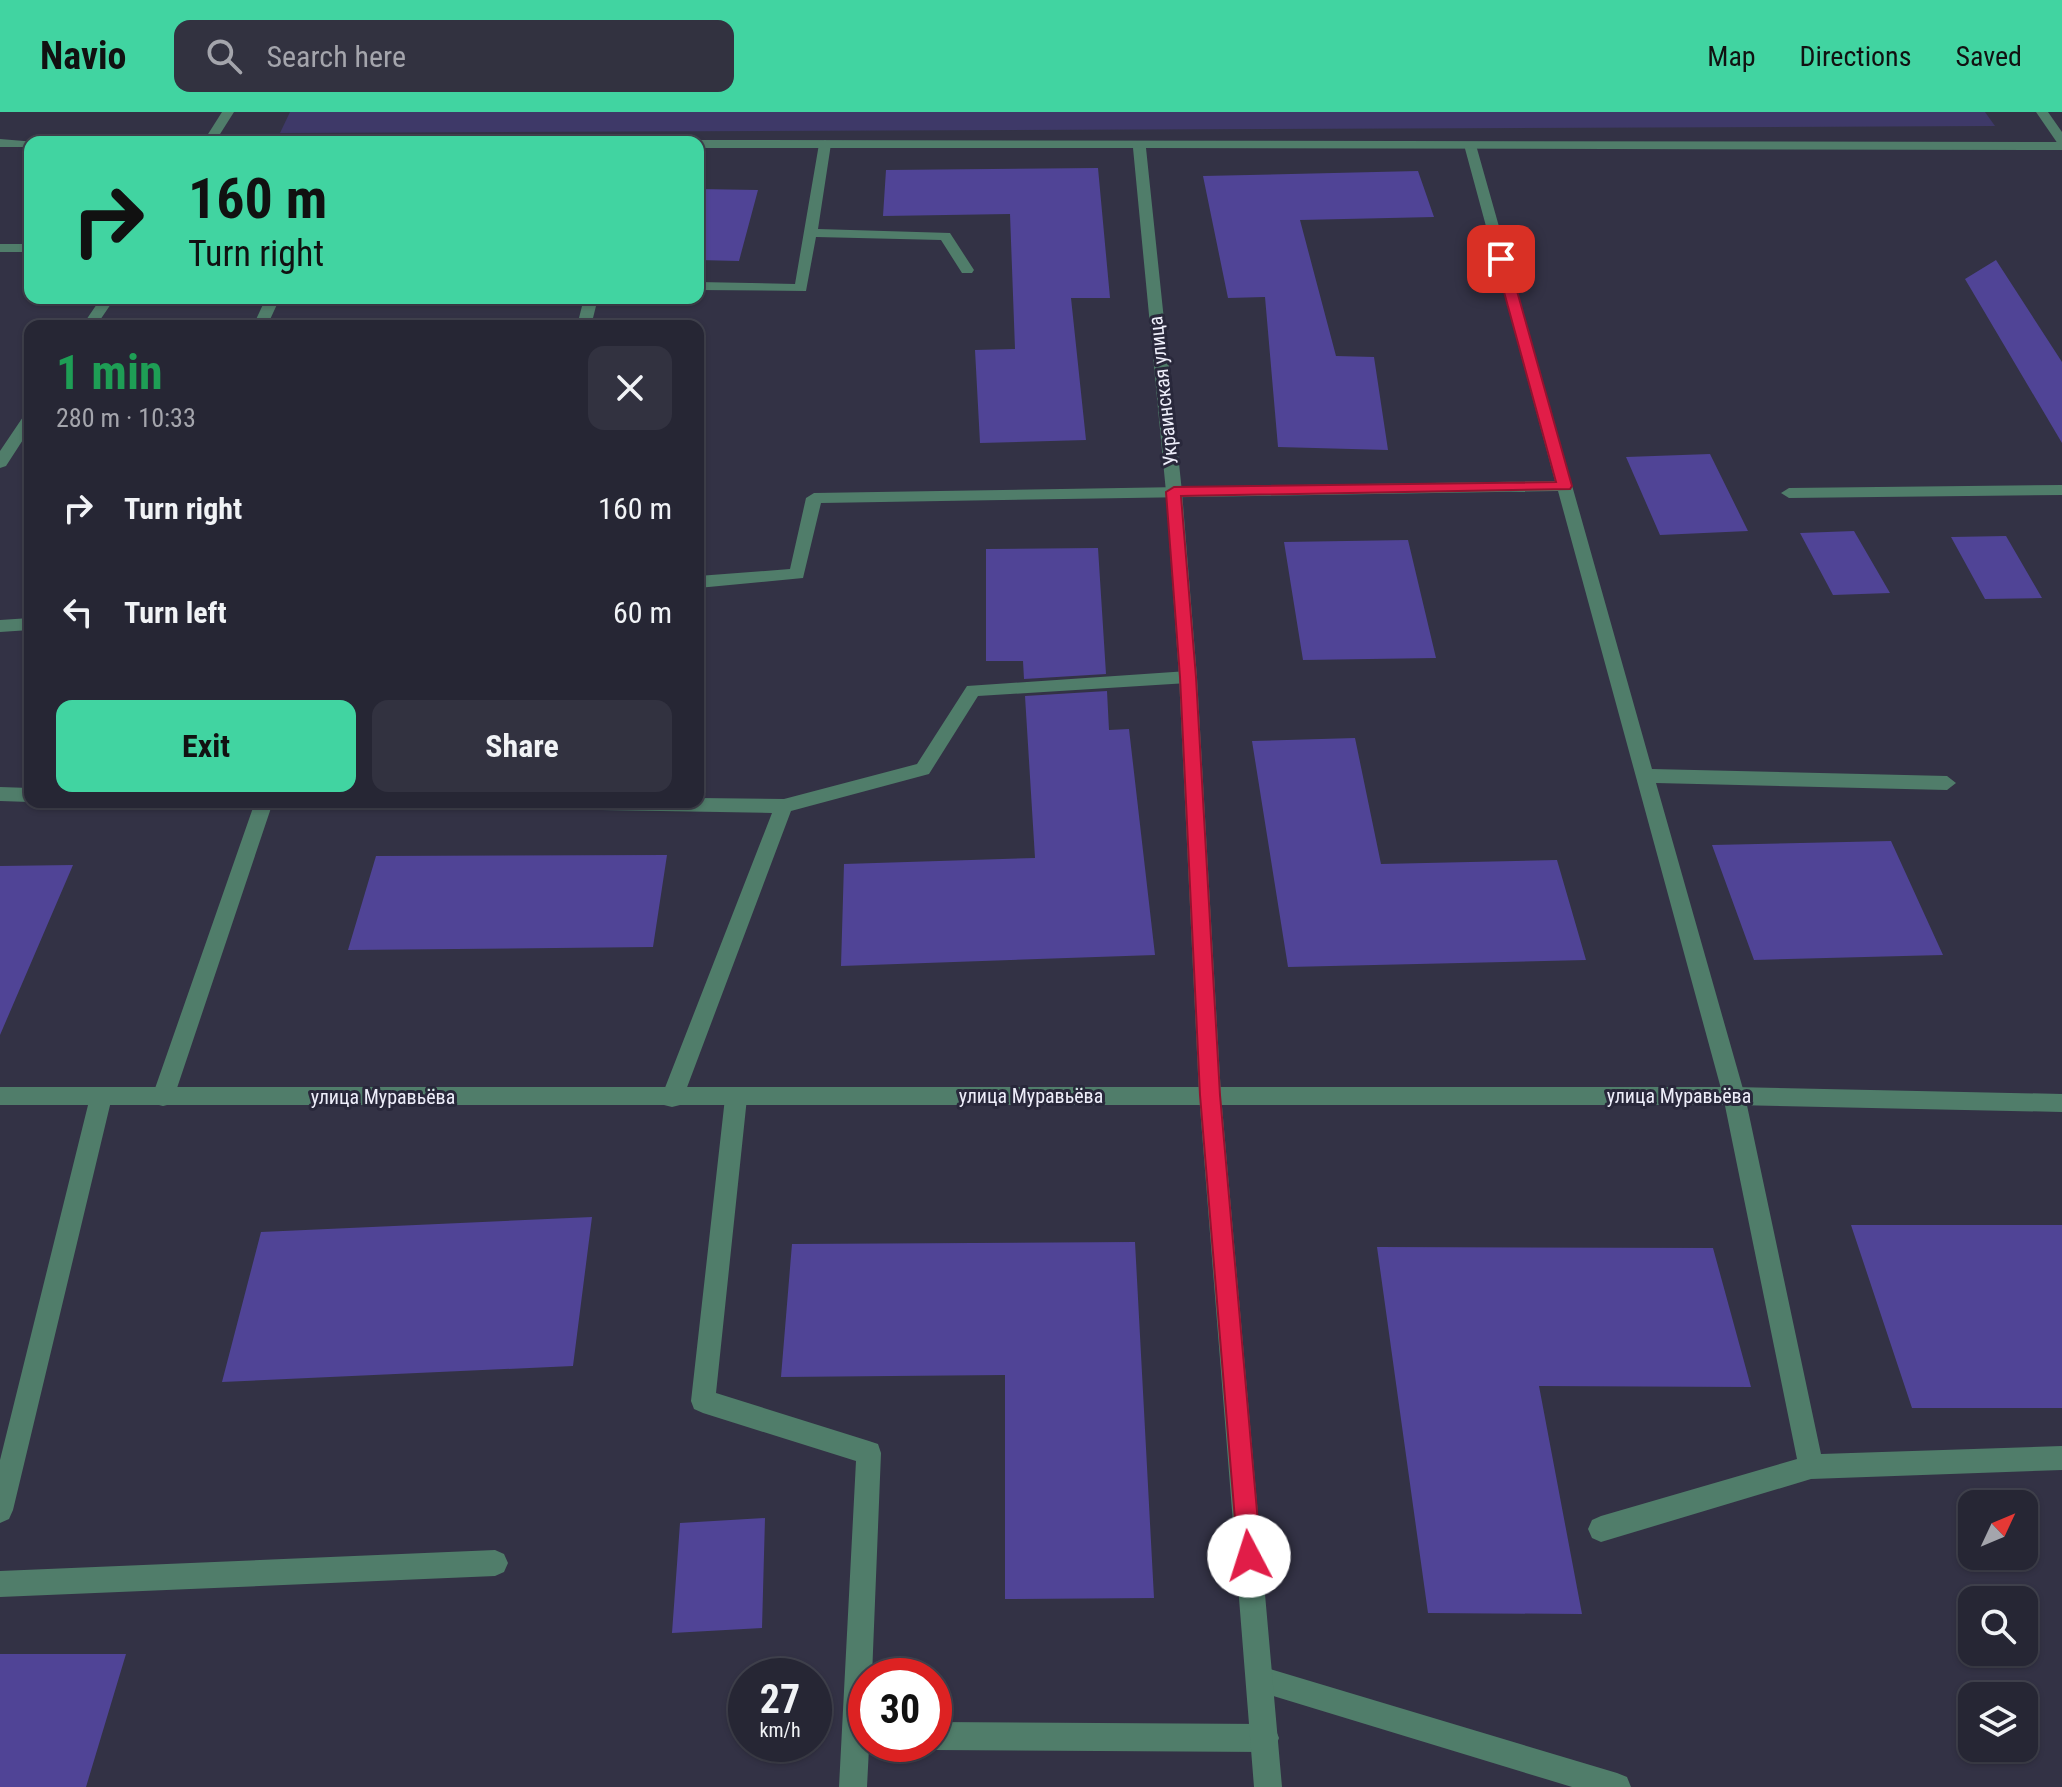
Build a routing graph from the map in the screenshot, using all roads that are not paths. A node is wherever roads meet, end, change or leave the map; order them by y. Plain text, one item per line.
1 (228, 112) edge
2 (2042, 112) edge
3 (213, 136) edge
4 (0, 143) edge
5 (24, 143) edge
6 (2062, 143) edge
7 (704, 144) edge
8 (825, 144) junction
9 (1139, 144) junction
10 (1470, 145) junction
11 (811, 233) junction
12 (0, 248) edge
13 (24, 248) edge
14 (967, 270) dead end
15 (704, 286) edge
16 (24, 426) edge
17 (0, 463) edge
18 (1565, 486) junction
19 (2062, 490) edge
20 (1174, 492) junction
21 (1789, 493) dead end
22 (704, 582) edge
23 (24, 624) edge
24 (0, 626) edge
25 (1188, 677) junction
26 (1645, 776) junction
27 (1947, 783) dead end
28 (0, 794) edge
29 (24, 795) edge
30 (704, 805) edge
31 (784, 806) junction
32 (262, 808) edge
33 (1210, 1095) junction
34 (0, 1096) edge
35 (1734, 1096) junction
36 (101, 1097) junction
37 (163, 1097) junction
38 (672, 1098) junction
39 (736, 1098) junction
40 (2062, 1103) edge
41 (2062, 1458) edge
42 (1811, 1467) junction
43 (0, 1510) edge
44 (1601, 1529) dead end
45 (495, 1563) dead end
46 (0, 1584) edge
47 (863, 1658) edge
48 (1260, 1679) junction
49 (952, 1736) edge
50 (1265, 1738) junction
51 (857, 1762) edge
52 (853, 1787) edge
53 (1268, 1787) edge
54 (1617, 1787) edge

1 - 3 street
2 - 6 street
4 - 5 street
6 - 10 street
7 - 8 street
8 - 9 street
8 - 11 street
9 - 10 street
9 - 20 street, Украинская улица
10 - 18 street
11 - 14 street
11 - 15 street
12 - 13 street
16 - 17 street
18 - 20 street
18 - 26 street
19 - 21 street
20 - 22 street
20 - 25 street, Украинская улица
23 - 24 street
25 - 31 street
25 - 33 street, Украинская улица
26 - 27 street
26 - 35 street
28 - 29 street
30 - 31 street
31 - 38 street
32 - 37 street
33 - 35 street, улица Муравьёва
33 - 39 street, улица Муравьёва
33 - 48 street, Украинская улица
34 - 36 street, улица Муравьёва
35 - 40 street, улица Муравьёва
35 - 42 street
36 - 37 street, улица Муравьёва
36 - 43 street
37 - 38 street, улица Муравьёва
38 - 39 street, улица Муравьёва
39 - 47 street
41 - 42 street
42 - 44 street
45 - 46 street
48 - 50 street, Украинская улица
48 - 54 street
49 - 50 street
50 - 53 street, Украинская улица
51 - 52 street

